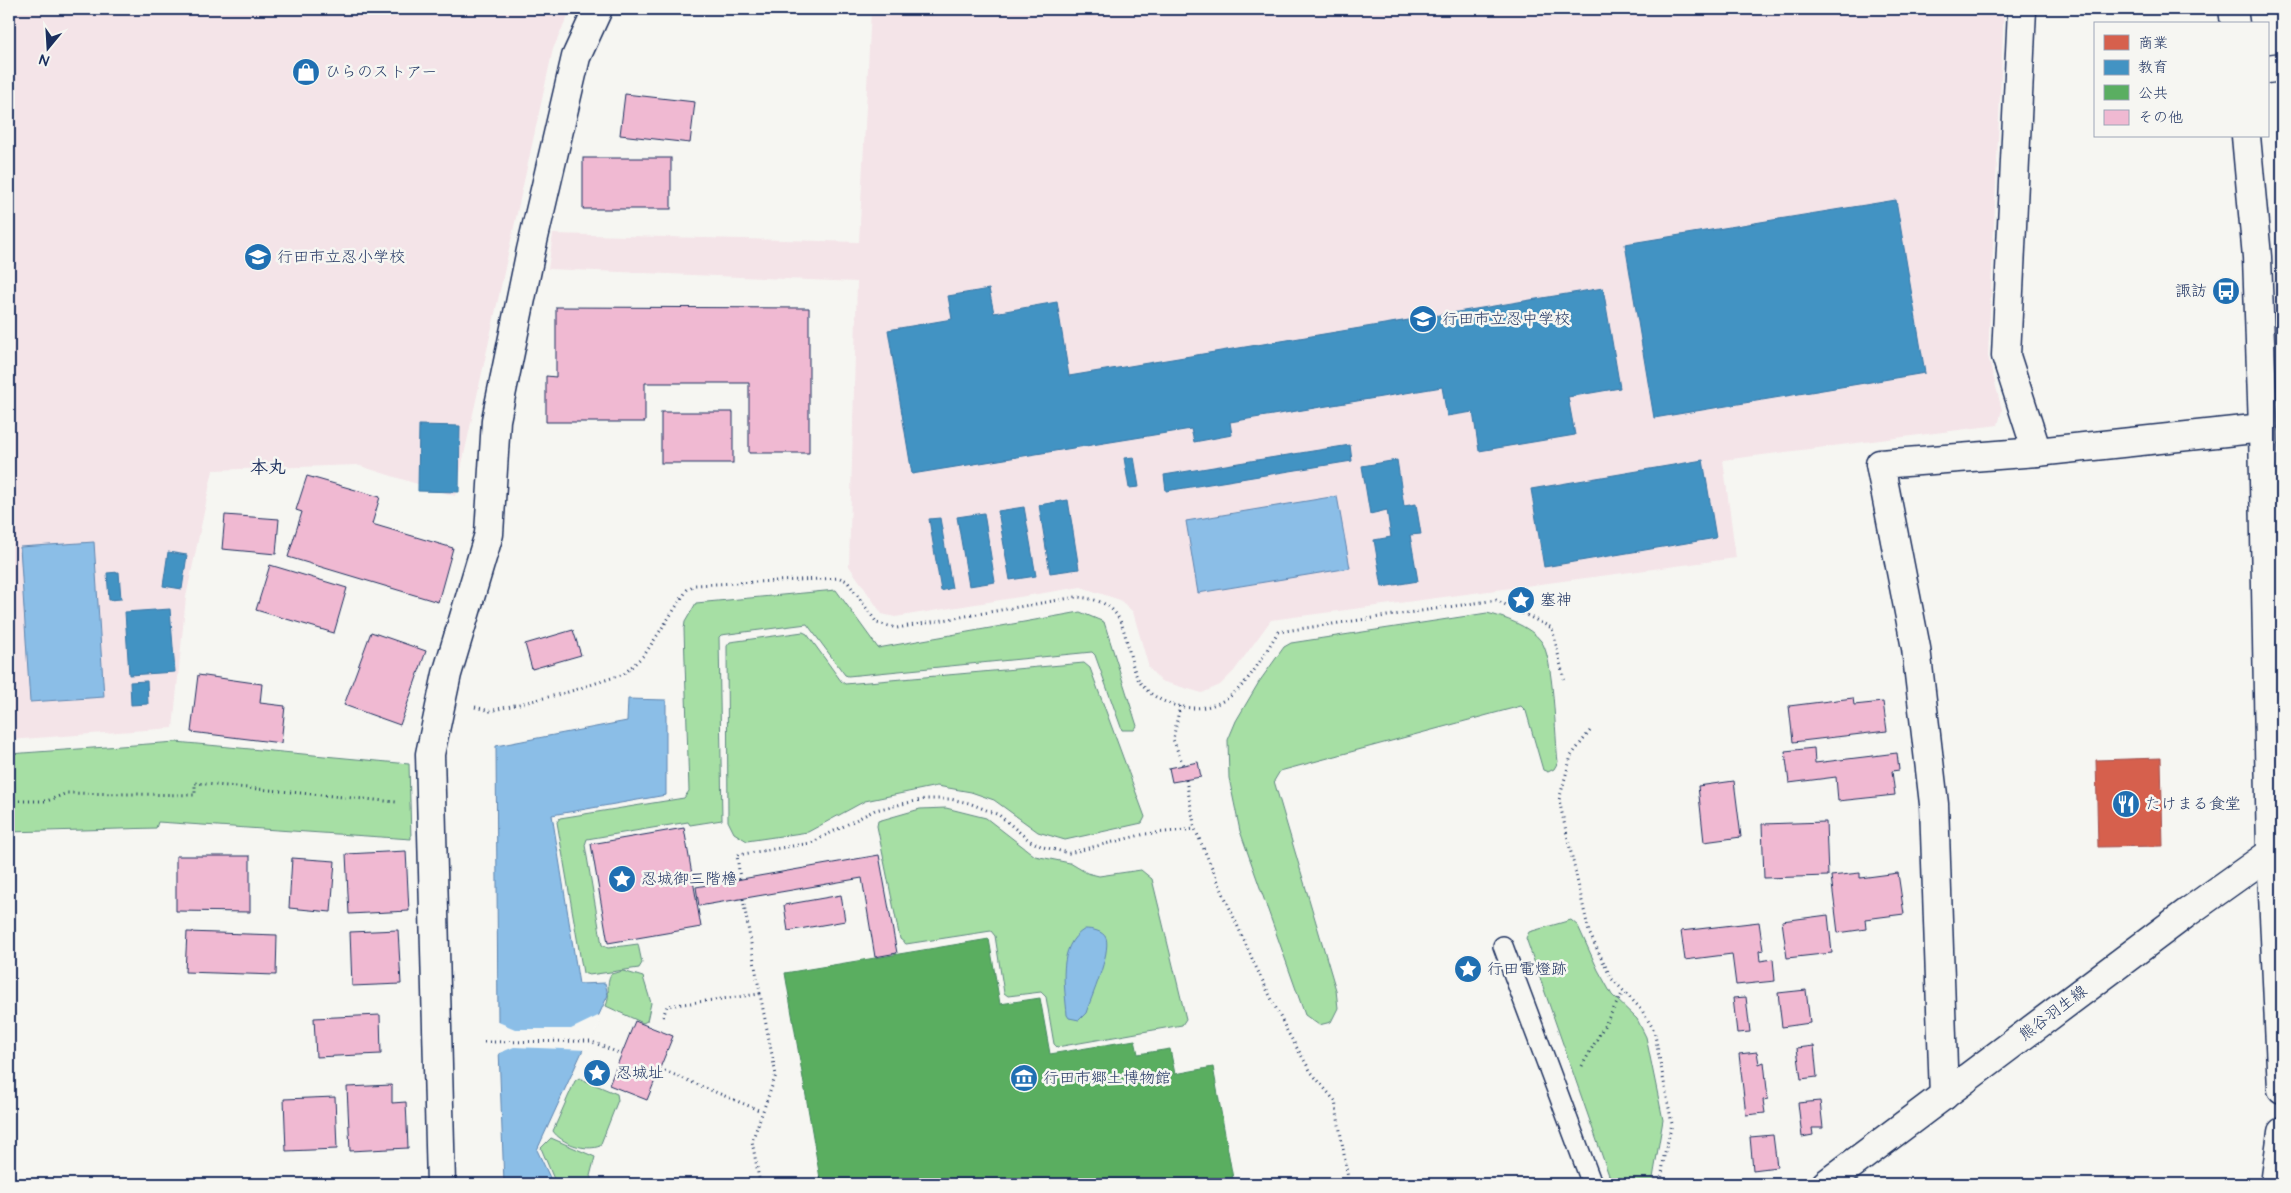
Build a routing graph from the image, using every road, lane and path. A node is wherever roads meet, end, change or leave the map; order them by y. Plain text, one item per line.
1 (598, 9) edge
2 (2022, 9) edge
3 (2233, 9) edge
4 (2235, 22) edge
5 (2282, 67) edge
6 (2268, 69) edge
7 (2246, 138) edge
8 (2263, 428) junction
9 (2037, 452) junction
10 (1564, 680) dead end
11 (469, 705) dead end
12 (1180, 706) junction
13 (1590, 731) dead end
14 (1183, 765) dead end
15 (1186, 780) dead end
16 (9, 801) edge
17 (431, 805) junction
18 (1195, 830) junction
19 (2277, 848) edge
20 (740, 879) dead end
21 (744, 898) dead end
22 (1503, 946) dead end
23 (1623, 992) junction
24 (760, 994) junction
25 (663, 1017) dead end
26 (484, 1042) dead end
27 (622, 1054) dead end
28 (660, 1069) dead end
29 (1579, 1072) dead end
30 (2282, 1089) edge
31 (1944, 1096) junction
32 (762, 1111) junction
33 (2282, 1132) edge
34 (441, 1184) edge
35 (760, 1184) edge
36 (1349, 1184) edge
37 (1592, 1184) edge
38 (1661, 1184) edge
39 (1826, 1184) edge
40 (2275, 1184) edge

1 - 17 street
2 - 9 street
3 - 4 street
5 - 6 street
7 - 8 street
8 - 9 street
8 - 19 street
9 - 31 street
10 - 12 path
11 - 12 path
12 - 14 path
13 - 23 path
15 - 18 path
16 - 17 path
17 - 34 street
18 - 20 path
18 - 36 path
19 - 30 street
19 - 31 street, 熊谷羽生線
21 - 24 path
22 - 37 lane
23 - 29 path
23 - 38 path
24 - 25 path
24 - 32 path
26 - 27 path
28 - 32 path
31 - 39 street, 熊谷羽生線
32 - 35 path
33 - 40 street

